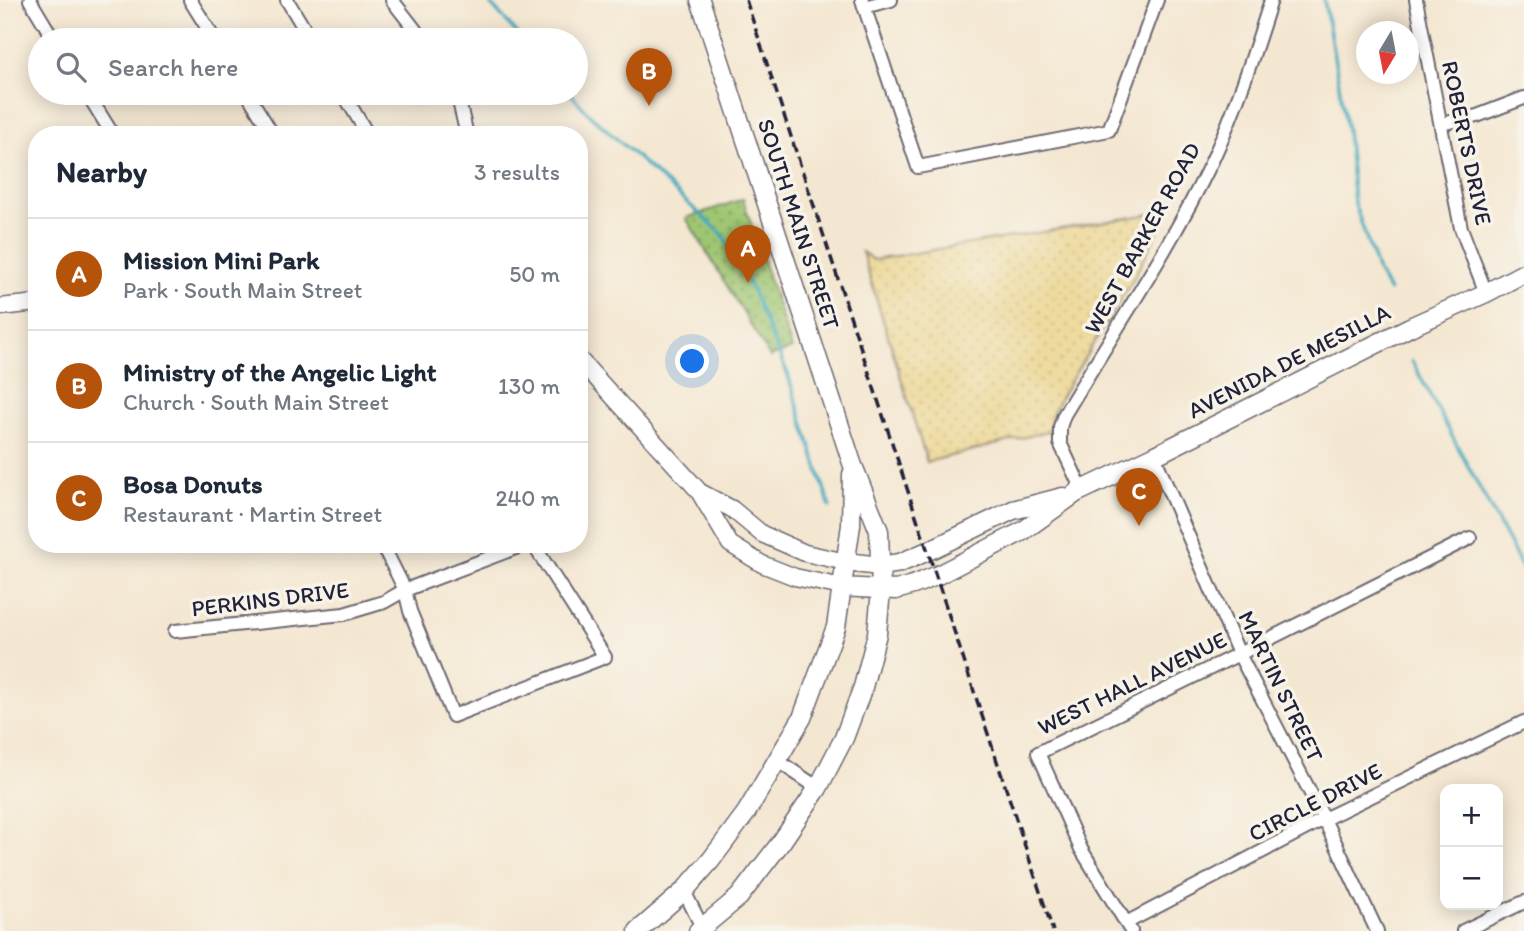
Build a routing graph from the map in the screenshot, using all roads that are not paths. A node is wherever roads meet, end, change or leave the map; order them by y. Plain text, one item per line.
1 (30, 0) edge
2 (190, 0) edge
3 (287, 0) edge
4 (392, 0) edge
5 (700, 0) edge
6 (891, 0) edge
7 (1157, 0) edge
8 (1271, 0) edge
9 (1416, 0) edge
10 (863, 4) edge
11 (47, 28) edge
12 (208, 28) edge
13 (304, 28) edge
14 (414, 28) edge
15 (1524, 98) edge
16 (94, 105) edge
17 (254, 105) edge
18 (350, 105) edge
19 (460, 105) edge
20 (1441, 124) junction
21 (107, 126) edge
22 (267, 126) edge
23 (363, 126) edge
24 (465, 126) edge
25 (1524, 273) edge
26 (1486, 293) junction
27 (28, 304) edge
28 (0, 307) edge
29 (588, 369) edge
30 (1154, 456) junction
31 (852, 463) junction
32 (698, 490) junction
33 (1079, 492) junction
34 (1470, 537) dead end
35 (386, 553) edge
36 (502, 553) edge
37 (539, 553) edge
38 (846, 562) junction
39 (880, 566) junction
40 (842, 587) junction
41 (405, 590) junction
42 (881, 590) junction
43 (174, 631) dead end
44 (1239, 654) junction
45 (1524, 722) edge
46 (778, 761) junction
47 (818, 788) junction
48 (1324, 819) junction
49 (684, 891) junction
50 (1524, 902) edge
51 (1129, 927) edge
52 (702, 930) edge
53 (638, 931) edge
54 (1377, 931) edge
55 (1463, 931) edge

1 - 11 street
2 - 12 street
3 - 13 street
4 - 14 street
5 - 31 main road, SOUTH MAIN STREET
6 - 10 street
7 - 10 street
8 - 33 street, WEST BARKER ROAD
9 - 20 street, ROBERTS DRIVE
15 - 20 street
16 - 21 street
17 - 22 street
18 - 23 street
19 - 24 street
20 - 26 street, ROBERTS DRIVE
25 - 26 main road, AVENIDA DE MESILLA
26 - 30 main road, AVENIDA DE MESILLA
27 - 28 street
29 - 32 street
30 - 33 main road, AVENIDA DE MESILLA
30 - 44 street, MARTIN STREET
31 - 38 main road, SOUTH MAIN STREET
31 - 39 main road, SOUTH MAIN STREET
32 - 38 street
32 - 40 street
33 - 39 main road, AVENIDA DE MESILLA
33 - 42 main road, AVENIDA DE MESILLA
34 - 44 street, WEST HALL AVENUE
35 - 41 street
36 - 41 street, PERKINS DRIVE
37 - 41 street
38 - 39 main road, AVENIDA DE MESILLA
38 - 40 main road, SOUTH MAIN STREET
39 - 42 main road, SOUTH MAIN STREET
40 - 42 main road, AVENIDA DE MESILLA
40 - 46 main road, SOUTH MAIN STREET
41 - 43 street, PERKINS DRIVE
42 - 47 main road, SOUTH MAIN STREET
44 - 48 street, MARTIN STREET
44 - 51 street, WEST HALL AVENUE
45 - 48 street, CIRCLE DRIVE
46 - 47 street
46 - 49 main road, SOUTH MAIN STREET
47 - 52 main road, SOUTH MAIN STREET
48 - 51 street, CIRCLE DRIVE
48 - 54 street, MARTIN STREET
49 - 52 street
49 - 53 main road, SOUTH MAIN STREET
50 - 55 street

